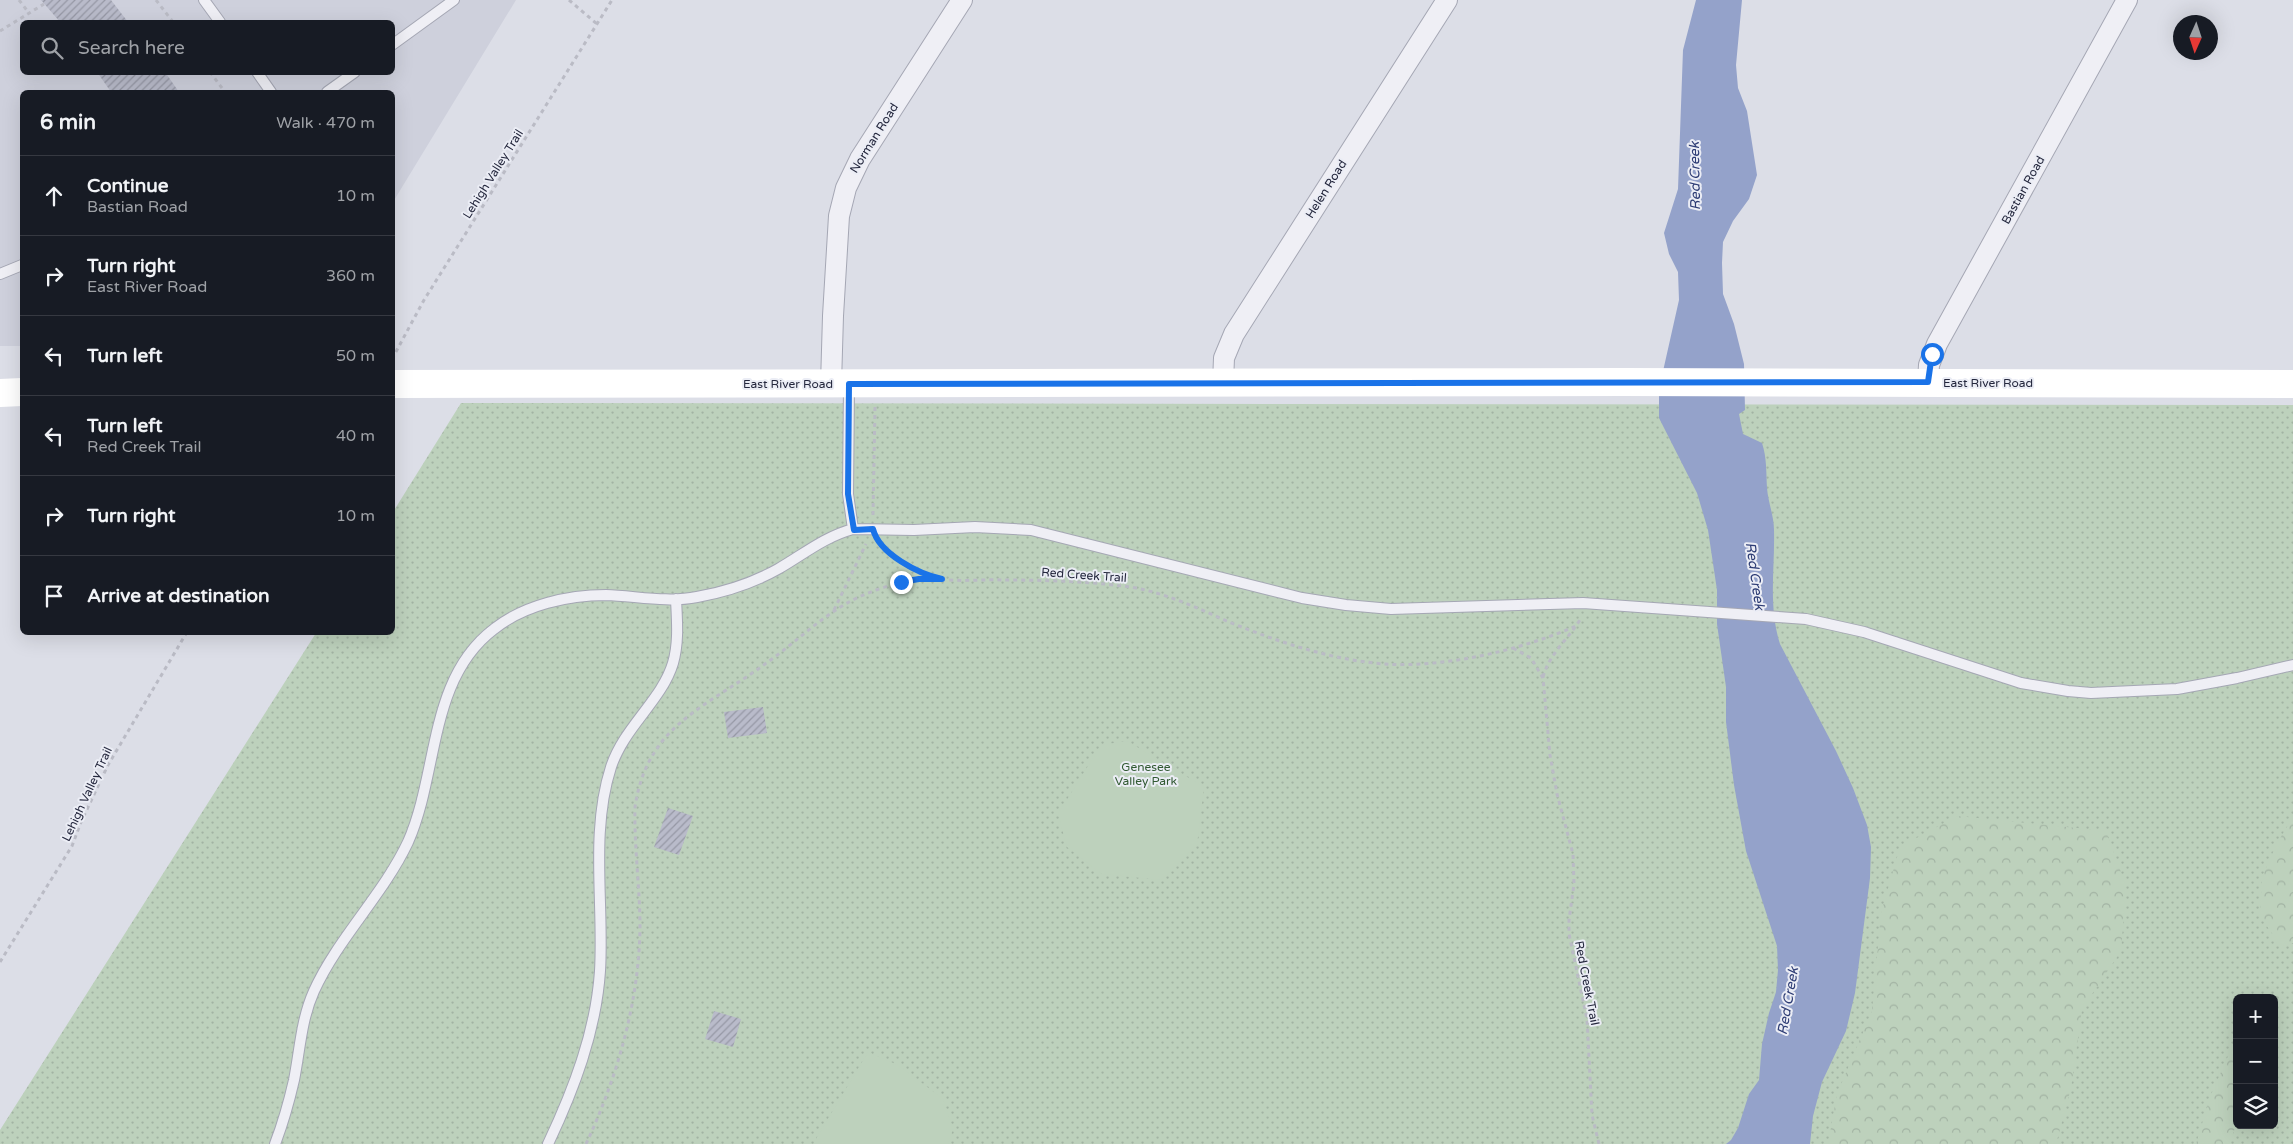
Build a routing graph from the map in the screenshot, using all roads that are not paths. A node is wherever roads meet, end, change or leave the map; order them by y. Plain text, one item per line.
1 (204, 0) edge
2 (454, 0) edge
3 (962, 0) edge
4 (1447, 0) edge
5 (2127, 0) edge
6 (219, 20) edge
7 (395, 43) edge
8 (258, 75) edge
9 (351, 75) edge
10 (270, 90) edge
11 (330, 90) edge
12 (20, 266) edge
13 (0, 274) edge
14 (1928, 382) junction
15 (395, 384) edge
16 (840, 384) junction
17 (1223, 384) junction
18 (2293, 384) edge
19 (20, 392) edge
20 (0, 393) edge
21 (854, 530) junction
22 (676, 599) junction
23 (2293, 665) edge
24 (275, 1144) edge
25 (548, 1144) edge

1 - 6 lane
2 - 7 lane
3 - 16 street, Norman Road
4 - 17 street, Helen Road
5 - 14 street, Bastian Road
8 - 10 lane
9 - 11 lane
12 - 13 lane
14 - 17 street, East River Road
14 - 18 street, East River Road
15 - 16 street, East River Road
16 - 17 street, East River Road
16 - 21 lane
19 - 20 street
21 - 22 lane
21 - 23 lane
22 - 24 lane
22 - 25 lane

